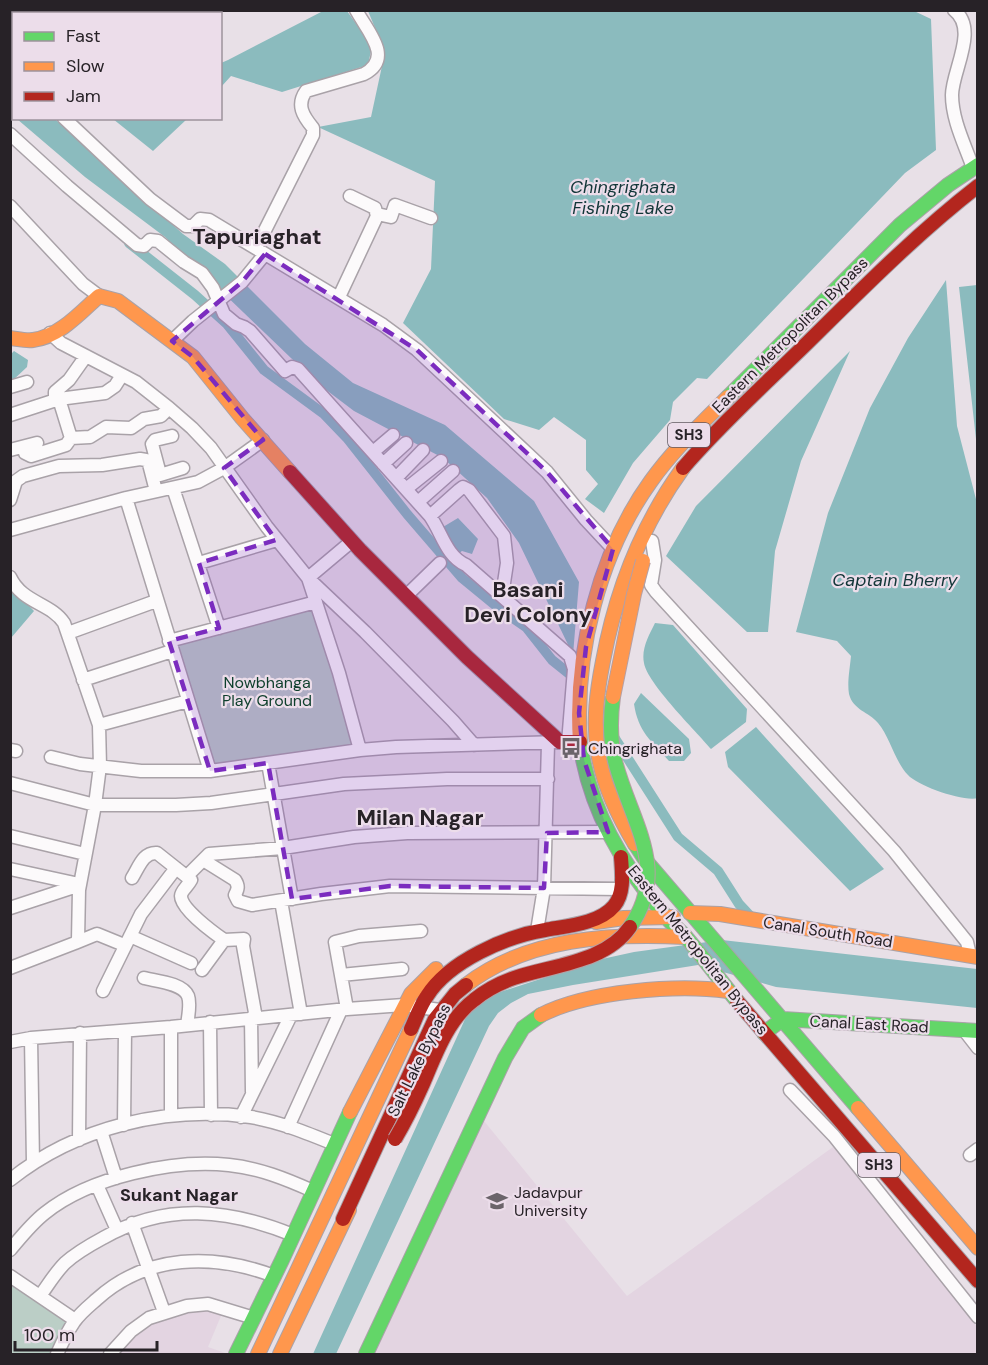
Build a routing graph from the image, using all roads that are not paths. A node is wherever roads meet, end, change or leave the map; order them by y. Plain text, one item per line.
1 (356, 10) edge
2 (954, 10) edge
3 (66, 120) edge
4 (10, 134) edge
5 (975, 166) edge
6 (978, 186) edge
7 (350, 196) dead end
8 (10, 206) edge
9 (377, 214) junction
10 (431, 218) dead end
11 (260, 251) junction
12 (99, 296) junction
13 (339, 297) junction
14 (216, 303) junction
15 (50, 333) junction
16 (10, 338) edge
17 (172, 341) junction
18 (86, 356) junction
19 (122, 375) junction
20 (27, 382) dead end
21 (10, 387) edge
22 (57, 400) junction
23 (170, 408) junction
24 (10, 415) edge
25 (393, 435) dead end
26 (172, 436) dead end
27 (72, 438) junction
28 (263, 440) junction
29 (37, 443) dead end
30 (405, 443) dead end
31 (24, 447) junction
32 (10, 450) edge
33 (423, 450) dead end
34 (373, 452) junction
35 (695, 455) junction
36 (441, 461) dead end
37 (383, 464) junction
38 (183, 468) dead end
39 (224, 468) junction
40 (453, 471) dead end
41 (160, 474) junction
42 (396, 477) junction
43 (406, 489) junction
44 (164, 490) junction
45 (126, 498) junction
46 (10, 500) edge
47 (418, 502) junction
48 (430, 516) junction
49 (10, 530) edge
50 (277, 540) junction
51 (352, 541) junction
52 (652, 541) junction
53 (612, 552) junction
54 (638, 559) junction
55 (198, 563) junction
56 (440, 563) dead end
57 (10, 576) edge
58 (308, 578) junction
59 (406, 596) junction
60 (502, 596) junction
61 (156, 601) junction
62 (316, 602) junction
63 (219, 628) junction
64 (68, 633) junction
65 (171, 646) junction
66 (83, 680) junction
67 (188, 701) junction
68 (575, 711) junction
69 (99, 725) junction
70 (564, 743) junction
71 (474, 745) junction
72 (360, 750) junction
73 (51, 757) dead end
74 (268, 763) junction
75 (100, 766) junction
76 (210, 771) junction
77 (548, 778) junction
78 (10, 783) edge
79 (274, 795) junction
80 (95, 805) junction
81 (608, 832) junction
82 (547, 833) junction
83 (10, 837) edge
84 (283, 848) junction
85 (85, 854) junction
86 (621, 855) junction
87 (203, 860) junction
88 (176, 868) junction
89 (10, 869) edge
90 (187, 876) junction
91 (132, 878) dead end
92 (80, 885) junction
93 (544, 888) junction
94 (620, 889) junction
95 (286, 900) junction
96 (10, 908) edge
97 (690, 913) junction
98 (720, 914) junction
99 (667, 918) junction
100 (571, 926) junction
101 (701, 926) junction
102 (421, 931) dead end
103 (537, 931) junction
104 (224, 940) junction
105 (127, 941) junction
106 (689, 941) junction
107 (75, 943) junction
108 (479, 953) junction
109 (974, 956) edge
110 (191, 963) dead end
111 (10, 968) edge
112 (402, 969) dead end
113 (202, 970) dead end
114 (340, 975) junction
115 (144, 978) dead end
116 (103, 991) dead end
117 (728, 991) junction
118 (404, 1005) junction
119 (421, 1006) junction
120 (344, 1010) junction
121 (440, 1010) junction
122 (296, 1015) junction
123 (254, 1018) junction
124 (783, 1019) junction
125 (210, 1022) junction
126 (187, 1025) junction
127 (171, 1027) junction
128 (125, 1031) junction
129 (971, 1031) edge
130 (764, 1032) junction
131 (80, 1033) junction
132 (31, 1038) junction
133 (10, 1042) edge
134 (978, 1048) edge
135 (790, 1090) dead end
136 (252, 1094) junction
137 (171, 1115) junction
138 (211, 1115) junction
139 (241, 1117) junction
140 (124, 1125) junction
141 (288, 1126) junction
142 (101, 1131) junction
143 (850, 1131) junction
144 (79, 1140) junction
145 (334, 1144) junction
146 (33, 1163) junction
147 (321, 1173) junction
148 (116, 1178) junction
149 (10, 1180) edge
150 (340, 1181) junction
151 (97, 1185) junction
152 (313, 1191) junction
153 (343, 1219) junction
154 (132, 1223) junction
155 (908, 1228) junction
156 (117, 1230) junction
157 (293, 1235) junction
158 (978, 1248) edge
159 (10, 1250) edge
160 (148, 1268) junction
161 (10, 1276) edge
162 (274, 1276) junction
163 (978, 1281) edge
164 (40, 1296) junction
165 (164, 1312) junction
166 (978, 1317) edge
167 (254, 1318) junction
168 (75, 1320) junction
169 (60, 1353) edge
170 (110, 1354) edge
171 (236, 1354) edge
172 (258, 1354) edge
173 (280, 1354) edge
174 (366, 1354) edge

1 - 11 street
2 - 5 street
3 - 11 street
4 - 14 street
5 - 53 main road, Eastern Metropolitan Bypass / SH3
6 - 35 main road, Eastern Metropolitan Bypass / SH3
7 - 9 street
8 - 12 street
9 - 10 street
9 - 13 street
11 - 13 street
11 - 14 street
12 - 15 main road
12 - 17 main road
13 - 53 street
14 - 17 street
14 - 34 street
15 - 16 main road
15 - 18 street
17 - 28 main road
18 - 19 street
18 - 22 street
19 - 22 street
19 - 23 street
20 - 21 street
22 - 24 street
22 - 27 street
23 - 27 street
23 - 39 street
25 - 34 street
26 - 41 street
27 - 31 street
28 - 39 street
28 - 51 main road
29 - 31 street
30 - 37 street
31 - 32 street
33 - 42 street
34 - 37 street
35 - 52 main road, Eastern Metropolitan Bypass
35 - 54 main road, Eastern Metropolitan Bypass / SH3
36 - 43 street
37 - 42 street
38 - 41 street
39 - 44 street
39 - 50 street
40 - 47 street
41 - 44 street
42 - 43 street
43 - 47 street
44 - 45 street
44 - 46 street
44 - 55 street
45 - 49 street
45 - 61 street
47 - 48 street
48 - 60 street
48 - 60 street
50 - 55 street
50 - 58 street
51 - 58 street
51 - 59 main road
52 - 54 main road, Eastern Metropolitan Bypass
52 - 109 street
53 - 68 main road, Eastern Metropolitan Bypass / SH3
54 - 97 main road, Eastern Metropolitan Bypass / SH3
54 - 153 main road, bridge
55 - 63 street
56 - 59 street
57 - 64 street
58 - 62 street
58 - 71 street
59 - 70 main road
60 - 68 street
61 - 64 street
61 - 65 street
62 - 63 street
62 - 72 street
63 - 65 street
64 - 66 street
65 - 66 street
65 - 67 street
66 - 69 street
67 - 69 street
67 - 76 street
68 - 70 main road, Eastern Metropolitan Bypass / SH3
69 - 75 street
70 - 71 street
70 - 77 street
70 - 81 main road, Eastern Metropolitan Bypass / SH3
71 - 72 street
72 - 74 street
73 - 75 street
74 - 76 street
74 - 79 street
75 - 76 street
75 - 80 street
77 - 79 street
77 - 82 street
78 - 80 street
79 - 80 street
79 - 84 street
80 - 85 street
81 - 82 street
81 - 86 main road, Eastern Metropolitan Bypass / SH3
82 - 84 street
82 - 93 street
83 - 85 street
84 - 87 street
84 - 95 street
85 - 92 street
86 - 94 main road
86 - 99 main road, Eastern Metropolitan Bypass / SH3
87 - 90 street
87 - 95 street
88 - 90 street
88 - 91 street
88 - 105 street
89 - 92 street
90 - 104 street
92 - 96 street
92 - 107 street
93 - 94 street
93 - 95 street
93 - 103 street
94 - 100 main road, Salt Lake Bypass
95 - 122 street
97 - 98 main road, Canal South Road
97 - 99 main road, Canal South Road
97 - 101 main road, Eastern Metropolitan Bypass / SH3
98 - 101 main road
98 - 109 main road, Canal South Road
99 - 100 main road, Canal South Road
99 - 106 main road, Eastern Metropolitan Bypass / SH3
100 - 103 main road, Salt Lake Bypass
101 - 106 main road
101 - 124 main road, Eastern Metropolitan Bypass / SH3
102 - 114 street
103 - 108 main road, Salt Lake Bypass
104 - 113 street
104 - 123 street
105 - 107 street
105 - 110 street
105 - 116 street
106 - 117 main road, Eastern Metropolitan Bypass / SH3
106 - 121 main road, Salt Lake Bypass
107 - 111 street
108 - 118 main road, Salt Lake Bypass
108 - 119 main road, Salt Lake Bypass
112 - 114 street
114 - 120 street
115 - 126 street
117 - 130 main road, Eastern Metropolitan Bypass / SH3
117 - 174 main road
118 - 119 street
118 - 120 street
118 - 145 main road, Salt Lake Bypass
119 - 121 street
119 - 150 main road, Salt Lake Bypass
120 - 122 street
120 - 141 street
121 - 153 main road, Salt Lake Bypass
122 - 123 street
122 - 136 street
123 - 125 street
123 - 136 street
124 - 129 main road, Canal East Road
124 - 130 main road
124 - 158 main road, Eastern Metropolitan Bypass / SH3
125 - 126 street
125 - 138 street
126 - 127 street
127 - 128 street
127 - 137 street
128 - 131 street
128 - 140 street
129 - 134 street
130 - 143 main road, Eastern Metropolitan Bypass / SH3
131 - 132 street
131 - 144 street
132 - 133 street
132 - 146 street
135 - 155 street
136 - 139 street
137 - 138 street
137 - 140 street
138 - 139 street
139 - 141 street
140 - 142 street
141 - 145 street
142 - 144 street
142 - 148 street
143 - 155 street
143 - 163 main road, Eastern Metropolitan Bypass / SH3
144 - 146 street
145 - 147 main road, Salt Lake Bypass
146 - 149 street
147 - 150 street
147 - 152 main road, Salt Lake Bypass
148 - 151 street
148 - 152 street
150 - 172 main road, Salt Lake Bypass
151 - 156 street
151 - 159 street
152 - 157 main road, Salt Lake Bypass
153 - 173 main road
154 - 156 street
154 - 157 street
154 - 160 street
155 - 166 street
156 - 164 street
157 - 162 main road, Salt Lake Bypass
160 - 162 street
160 - 165 street
160 - 168 street
161 - 164 street
162 - 167 main road, Salt Lake Bypass
164 - 168 street
165 - 167 street
165 - 170 street
167 - 171 main road, Salt Lake Bypass
168 - 169 street

